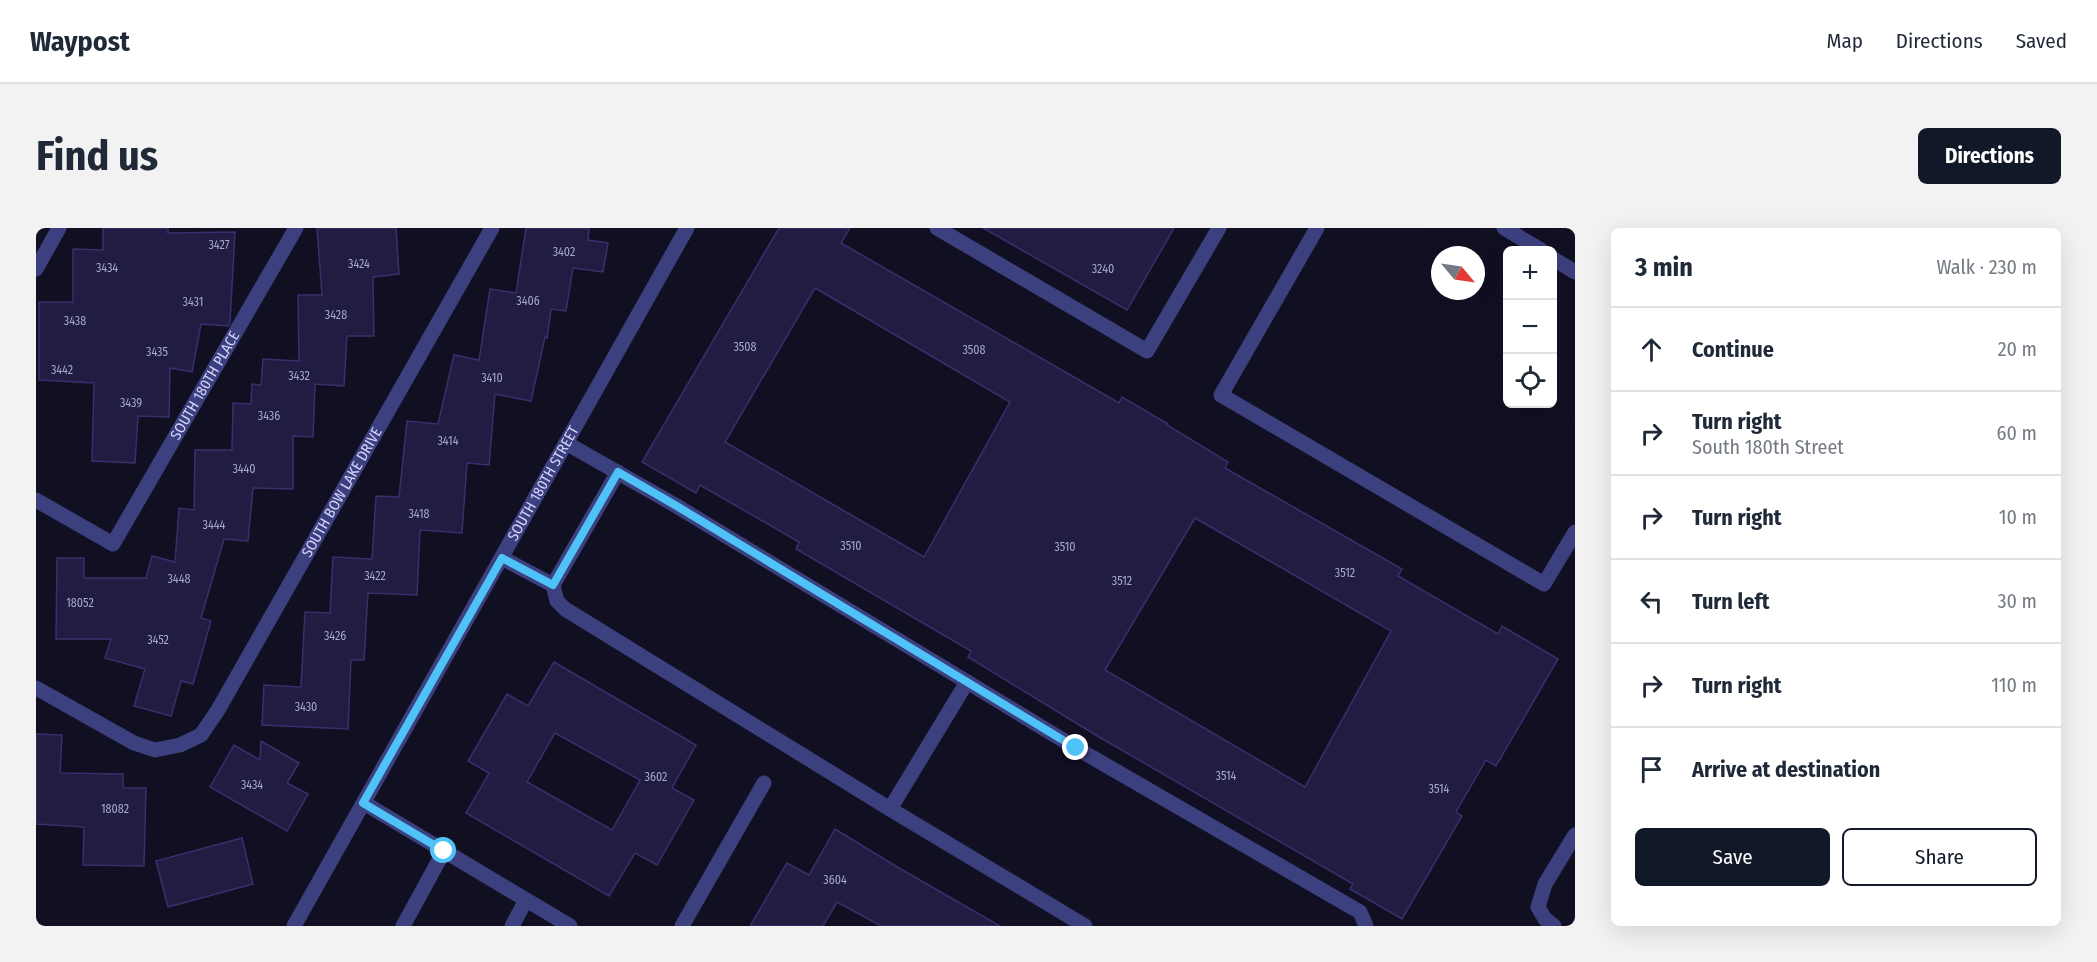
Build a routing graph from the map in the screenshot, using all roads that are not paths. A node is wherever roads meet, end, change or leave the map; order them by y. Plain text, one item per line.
1 (59, 228) edge
2 (296, 228) edge
3 (492, 228) edge
4 (687, 228) edge
5 (937, 228) edge
6 (1219, 228) edge
7 (1317, 228) edge
8 (1504, 228) edge
9 (1533, 246) edge
10 (1557, 261) edge
11 (36, 269) edge
12 (1575, 272) edge
13 (566, 443) junction
14 (618, 472) junction
15 (36, 500) edge
16 (1575, 532) edge
17 (502, 558) junction
18 (553, 585) junction
19 (967, 682) junction
20 (36, 688) edge
21 (764, 783) dead end
22 (363, 803) junction
23 (890, 809) junction
24 (1575, 835) edge
25 (444, 851) junction
26 (526, 900) junction
27 (294, 926) edge
28 (403, 926) edge
29 (512, 926) edge
30 (570, 926) edge
31 (682, 926) edge
32 (1085, 926) edge
33 (1366, 926) edge
34 (1554, 926) edge

1 - 11 street
2 - 15 street, SOUTH 180TH PLACE
3 - 20 street, SOUTH BOW LAKE DRIVE
4 - 13 street, SOUTH 180TH STREET
5 - 6 street
7 - 16 street
8 - 9 street
10 - 12 street
13 - 14 street
13 - 17 street, SOUTH 180TH STREET
14 - 18 street
14 - 19 street
17 - 18 street
17 - 22 street, SOUTH 180TH STREET
18 - 23 street
19 - 23 street
19 - 33 street
21 - 31 street
22 - 25 street
22 - 27 street, SOUTH 180TH STREET
23 - 32 street
24 - 34 street
25 - 26 street
25 - 28 street
26 - 29 street
26 - 30 street

